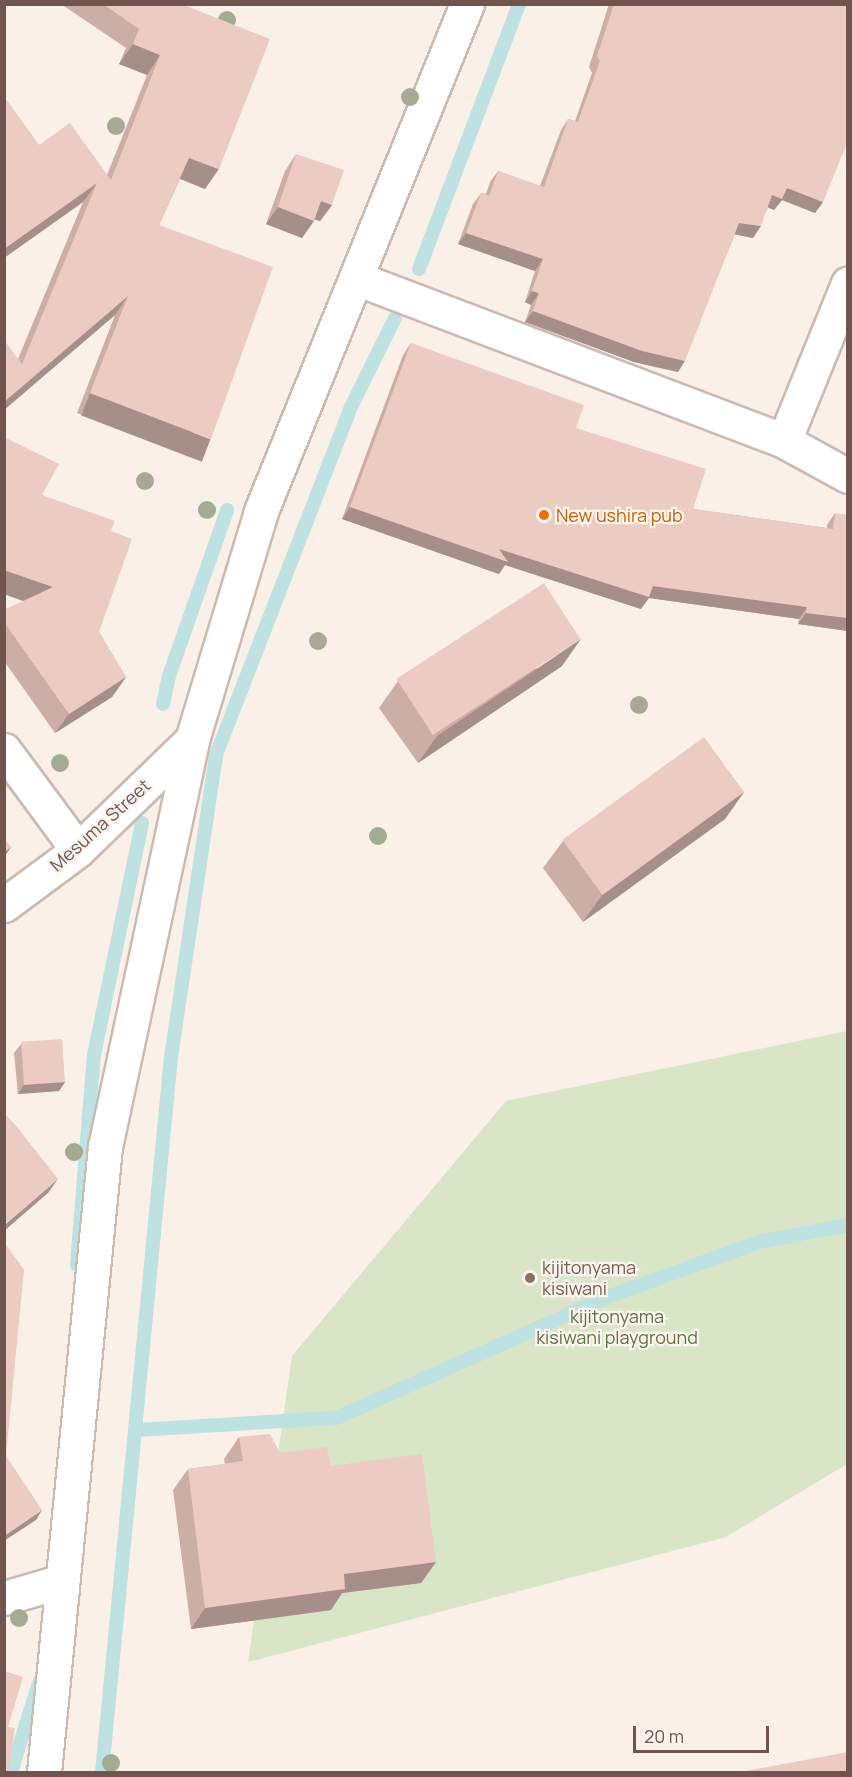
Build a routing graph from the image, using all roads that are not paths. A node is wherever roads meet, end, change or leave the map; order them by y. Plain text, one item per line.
1 (467, 4) edge
2 (358, 279) junction
3 (848, 283) edge
4 (784, 441) junction
5 (848, 476) edge
6 (192, 740) junction
7 (4, 750) edge
8 (78, 850) junction
9 (4, 905) edge
10 (62, 1581) junction
11 (4, 1598) edge
12 (44, 1773) edge

1 - 2 street
2 - 4 street
2 - 6 street
3 - 4 street
4 - 5 street
6 - 8 street, Mesuma Street
6 - 10 street
7 - 8 street
8 - 9 street, Mesuma Street
10 - 11 street
10 - 12 street

